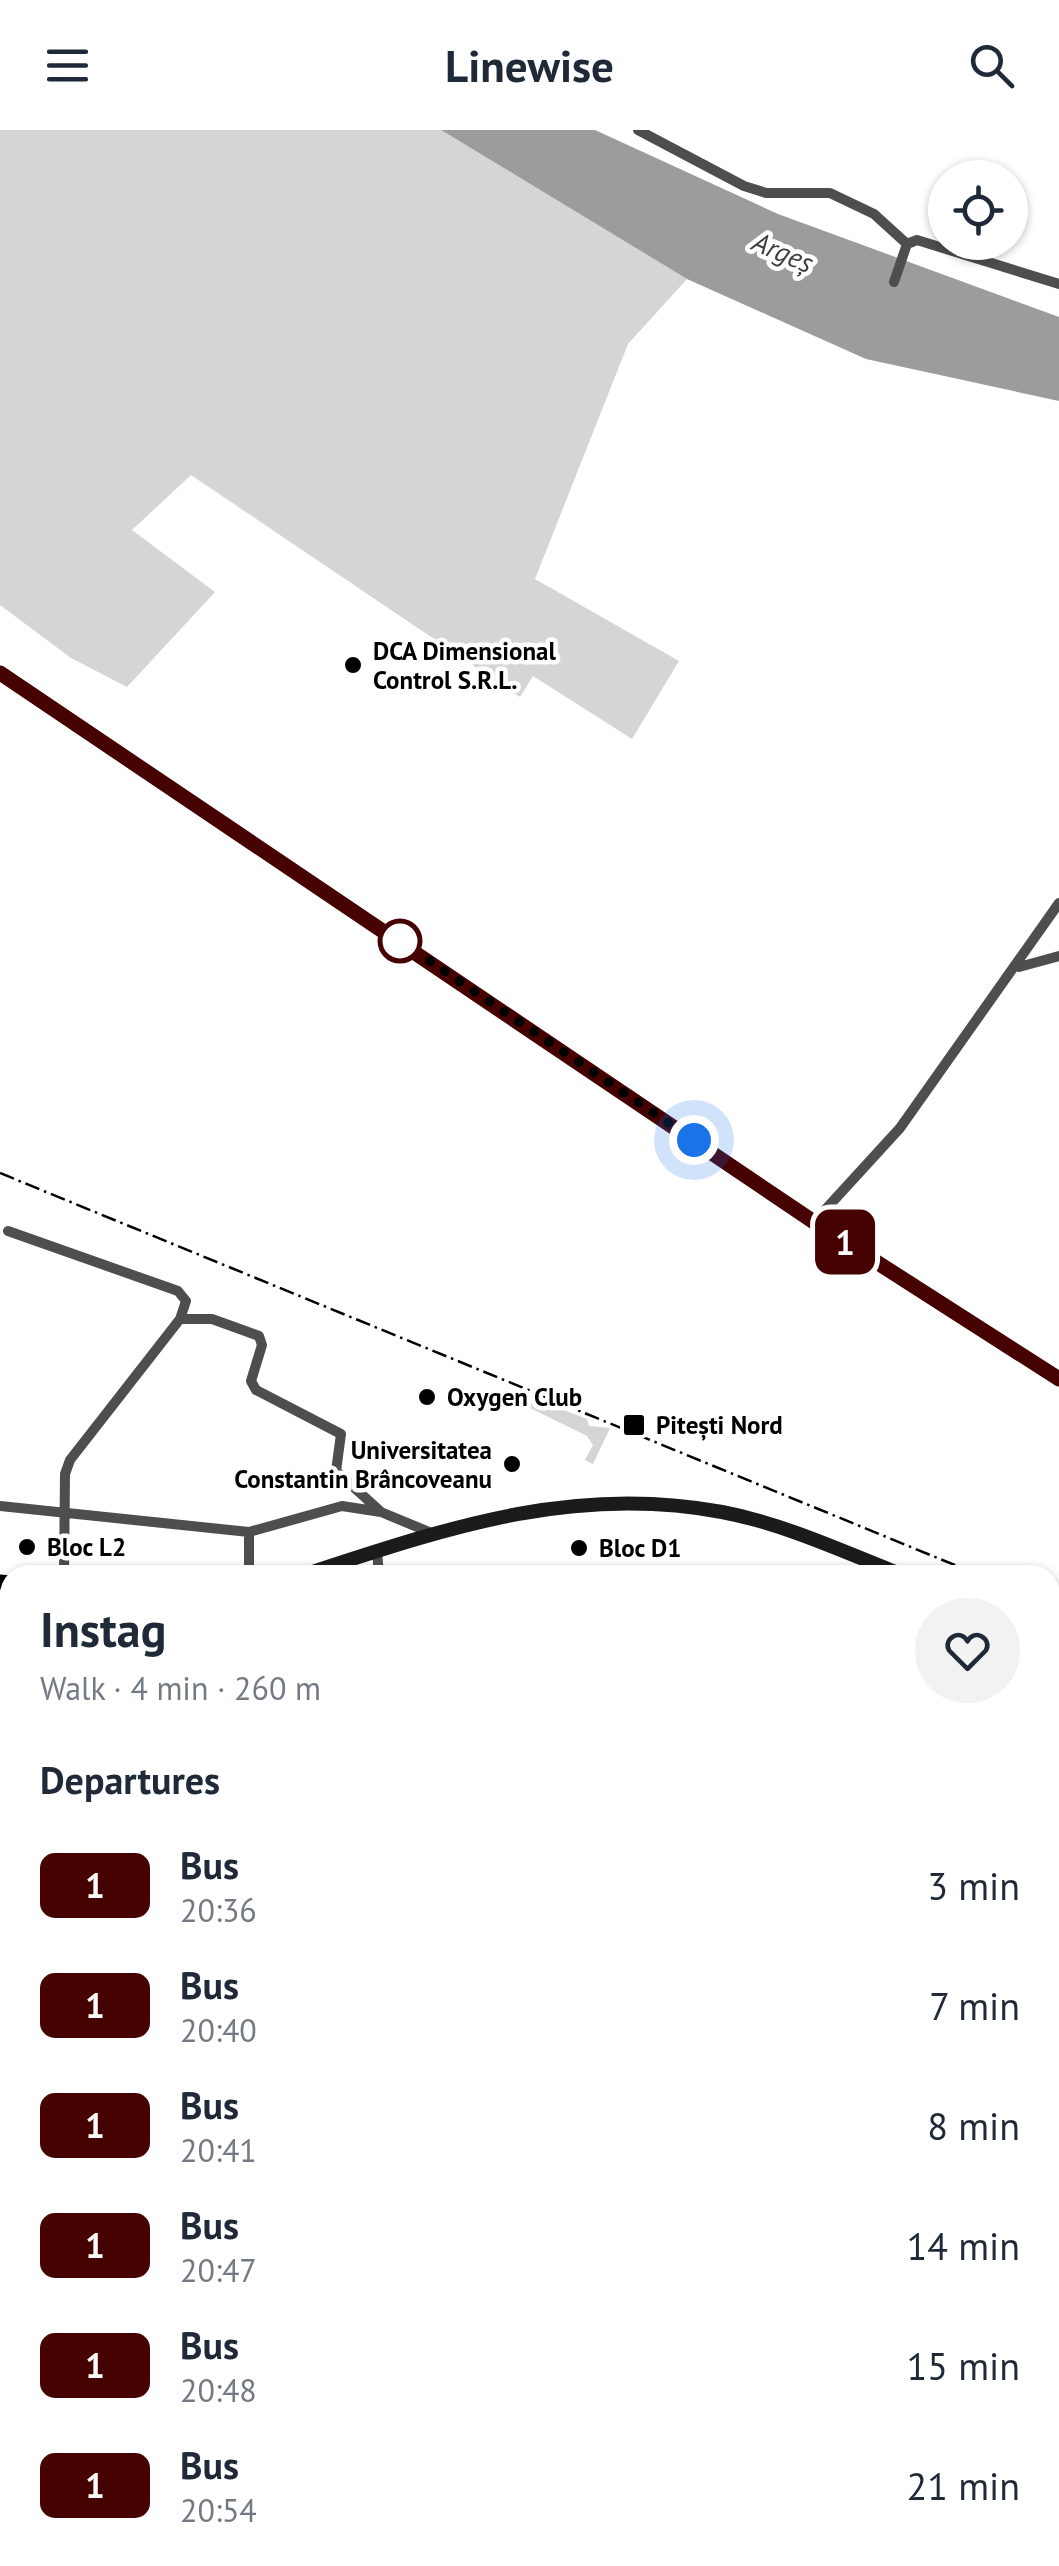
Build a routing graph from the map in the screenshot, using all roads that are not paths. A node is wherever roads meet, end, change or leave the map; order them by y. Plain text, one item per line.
1 (638, 130) edge
2 (912, 242) junction
3 (894, 282) dead end
4 (1059, 284) edge
5 (0, 673) edge
6 (1059, 903) edge
7 (1059, 956) edge
8 (1018, 967) junction
9 (814, 1222) junction
10 (8, 1231) dead end
11 (180, 1319) junction
12 (1059, 1380) edge
13 (0, 1506) edge
14 (381, 1512) junction
15 (67, 1516) junction
16 (249, 1532) junction
17 (434, 1534) junction
18 (376, 1551) junction
19 (65, 1565) edge
20 (249, 1565) edge
21 (333, 1565) edge
22 (378, 1565) edge
23 (876, 1565) edge

1 - 2 street
2 - 3 street
2 - 4 street
5 - 9 main road
6 - 8 street
7 - 8 street
8 - 9 street
9 - 12 main road
10 - 11 street
11 - 14 street
11 - 15 street
13 - 15 street
14 - 16 street
14 - 17 street
15 - 16 street
15 - 19 street
16 - 20 street
17 - 18 street
17 - 23 street
18 - 21 street
18 - 22 street

